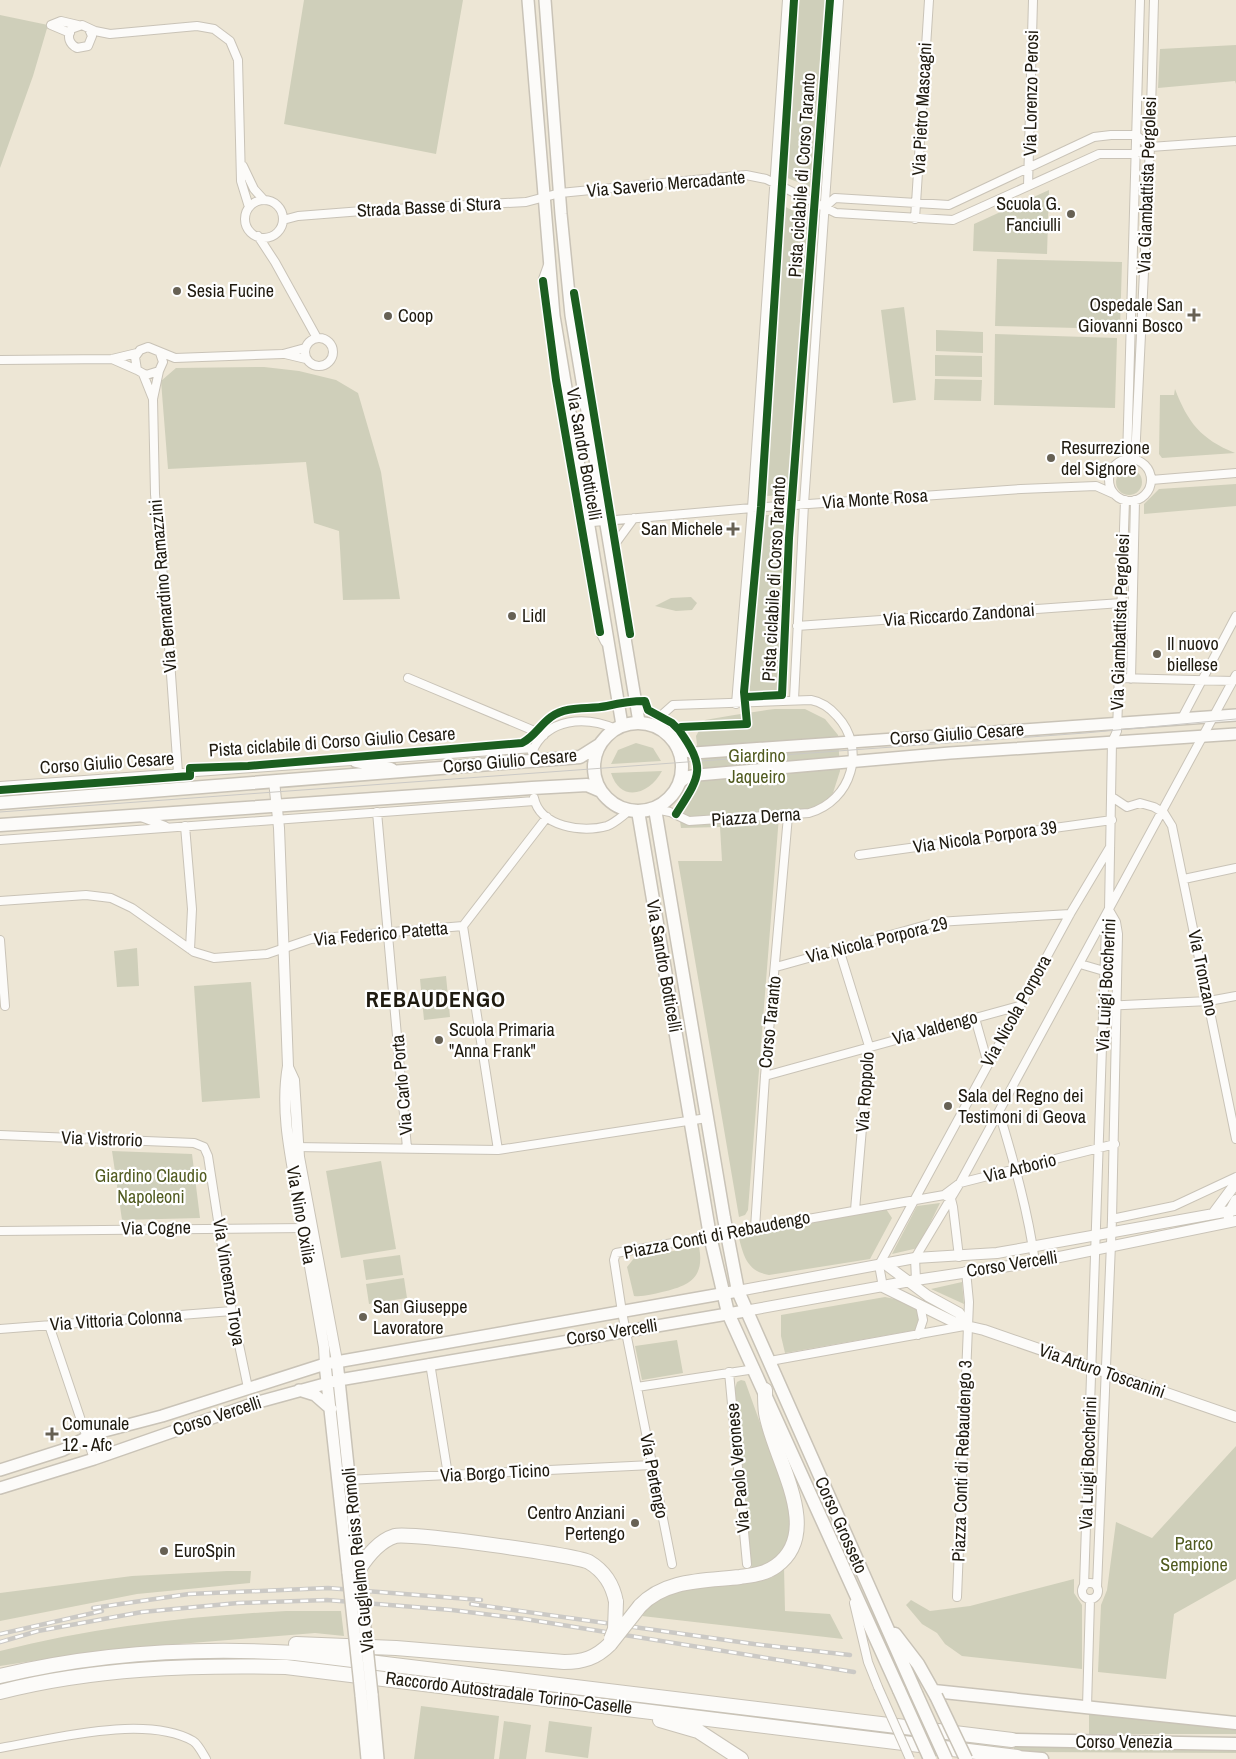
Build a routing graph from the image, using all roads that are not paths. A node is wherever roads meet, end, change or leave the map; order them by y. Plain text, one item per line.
1 (528, 0) edge
2 (545, 0) edge
3 (786, 0) edge
4 (839, 0) edge
5 (929, 0) edge
6 (1033, 0) edge
7 (1140, 0) edge
8 (1154, 0) edge
9 (78, 25) junction
10 (89, 29) junction
11 (70, 33) junction
12 (110, 34) junction
13 (90, 43) junction
14 (1136, 135) junction
15 (1236, 141) edge
16 (1150, 147) junction
17 (1135, 154) junction
18 (242, 164) junction
19 (1029, 168) junction
20 (774, 183) junction
21 (1028, 186) junction
22 (560, 193) junction
23 (544, 198) junction
24 (264, 200) junction
25 (916, 205) junction
26 (826, 206) junction
27 (249, 208) junction
28 (280, 209) junction
29 (298, 216) junction
30 (915, 219) junction
31 (283, 220) junction
32 (258, 236) junction
33 (272, 236) junction
34 (272, 258) junction
35 (317, 338) junction
36 (305, 348) junction
37 (160, 352) junction
38 (137, 353) junction
39 (283, 354) junction
40 (112, 358) junction
41 (175, 358) junction
42 (306, 359) junction
43 (0, 360) edge
44 (160, 369) junction
45 (140, 372) junction
46 (153, 399) junction
47 (1131, 459) junction
48 (1236, 473) edge
49 (1151, 480) junction
50 (1114, 494) junction
51 (1125, 500) junction
52 (1135, 500) junction
53 (804, 504) junction
54 (752, 508) junction
55 (634, 518) junction
56 (608, 520) junction
57 (585, 523) junction
58 (615, 544) junction
59 (1120, 604) junction
60 (1236, 616) edge
61 (797, 626) junction
62 (626, 650) junction
63 (408, 678) dead end
64 (1118, 678) junction
65 (1130, 678) junction
66 (1234, 678) edge
67 (1202, 680) junction
68 (794, 698) junction
69 (736, 704) junction
70 (1236, 715) edge
71 (1212, 717) junction
72 (1182, 718) junction
73 (639, 722) junction
74 (1117, 722) junction
75 (619, 727) junction
76 (657, 727) junction
77 (1236, 734) edge
78 (544, 735) junction
79 (1201, 736) junction
80 (852, 742) junction
81 (1112, 742) junction
82 (599, 745) junction
83 (678, 749) junction
84 (482, 752) junction
85 (532, 754) junction
86 (356, 762) junction
87 (505, 762) junction
88 (853, 763) junction
89 (273, 767) junction
90 (398, 771) junction
91 (178, 773) junction
92 (274, 781) junction
93 (680, 782) junction
94 (0, 786) edge
95 (532, 788) junction
96 (601, 791) junction
97 (1112, 797) junction
98 (534, 801) junction
99 (0, 803) edge
100 (655, 809) junction
101 (633, 811) junction
102 (1162, 811) junction
103 (278, 812) junction
104 (376, 812) junction
105 (136, 815) junction
106 (788, 816) junction
107 (547, 817) junction
108 (1112, 820) junction
109 (0, 825) edge
110 (186, 826) junction
111 (167, 827) junction
112 (0, 840) edge
113 (1111, 845) junction
114 (859, 855) dead end
115 (1236, 868) edge
116 (1184, 880) junction
117 (0, 901) edge
118 (1109, 910) junction
119 (1070, 914) junction
120 (463, 926) junction
121 (387, 933) junction
122 (0, 940) edge
123 (284, 948) junction
124 (190, 949) junction
125 (839, 949) junction
126 (1080, 964) junction
127 (776, 967) junction
128 (1104, 971) junction
129 (1236, 996) edge
130 (1209, 1001) junction
131 (1117, 1005) junction
132 (6, 1006) dead end
133 (1019, 1006) junction
134 (1104, 1006) junction
135 (974, 1018) junction
136 (869, 1046) junction
137 (988, 1064) junction
138 (765, 1076) junction
139 (999, 1112) junction
140 (707, 1118) junction
141 (690, 1121) junction
142 (0, 1135) edge
143 (1236, 1139) edge
144 (1115, 1144) junction
145 (204, 1147) joint
146 (293, 1147) junction
147 (407, 1148) junction
148 (1099, 1148) junction
149 (498, 1150) junction
150 (1016, 1169) junction
151 (1236, 1177) edge
152 (960, 1183) junction
153 (1236, 1183) edge
154 (944, 1195) junction
155 (952, 1199) junction
156 (913, 1200) junction
157 (1236, 1200) edge
158 (855, 1210) junction
159 (1232, 1211) edge
160 (1213, 1214) junction
161 (1112, 1219) junction
162 (1231, 1222) edge
163 (220, 1227) junction
164 (308, 1228) junction
165 (755, 1228) junction
166 (0, 1230) edge
167 (726, 1233) junction
168 (1112, 1233) junction
169 (710, 1236) junction
170 (1094, 1236) junction
171 (1111, 1245) junction
172 (1033, 1247) junction
173 (1094, 1250) junction
174 (958, 1257) junction
175 (915, 1258) junction
176 (1035, 1262) junction
177 (882, 1265) junction
178 (966, 1271) junction
179 (911, 1281) junction
180 (883, 1287) junction
181 (738, 1291) junction
182 (722, 1294) junction
183 (920, 1305) junction
184 (232, 1311) junction
185 (746, 1311) junction
186 (622, 1312) junction
187 (728, 1313) junction
188 (49, 1325) junction
189 (968, 1325) junction
190 (0, 1329) edge
191 (626, 1330) junction
192 (918, 1335) junction
193 (770, 1361) junction
194 (331, 1362) junction
195 (430, 1363) junction
196 (1092, 1367) junction
197 (755, 1369) junction
198 (729, 1372) junction
199 (1107, 1372) junction
200 (333, 1381) junction
201 (637, 1387) junction
202 (248, 1388) junction
203 (299, 1390) junction
204 (765, 1390) junction
205 (331, 1410) junction
206 (1236, 1417) edge
207 (86, 1437) junction
208 (94, 1459) junction
209 (652, 1465) junction
210 (0, 1470) edge
211 (448, 1475) junction
212 (344, 1480) junction
213 (0, 1488) edge
214 (672, 1564) dead end
215 (747, 1564) dead end
216 (355, 1571) junction
217 (848, 1576) junction
218 (1084, 1586) junction
219 (1097, 1587) junction
220 (957, 1597) dead end
221 (1090, 1599) junction
222 (878, 1609) junction
223 (610, 1644) junction
224 (238, 1650) junction
225 (0, 1676) edge
226 (0, 1692) edge
227 (935, 1693) junction
228 (366, 1694) junction
229 (517, 1695) junction
230 (1087, 1707) junction
231 (1236, 1723) edge
232 (1012, 1740) joint
233 (1236, 1744) edge
234 (0, 1748) edge
235 (1017, 1757) joint
236 (206, 1759) edge
237 (367, 1759) edge
238 (378, 1759) edge
239 (741, 1759) edge
240 (910, 1759) edge
241 (930, 1759) edge
242 (946, 1759) edge
243 (966, 1759) edge
244 (1042, 1759) edge

1 - 23 main road, Via Sandro Botticelli
2 - 22 main road, Via Sandro Botticelli
3 - 20 street
4 - 26 street
5 - 25 street, Via Pietro Mascagni
6 - 19 street, Via Lorenzo Perosi
7 - 14 street, Via Giambattista Pergolesi
8 - 16 street, Via Giambattista Pergolesi
9 - 10 street
9 - 11 street
9 - 11 street
10 - 12 street
10 - 13 street
11 - 13 street
12 - 13 street
12 - 18 street
14 - 16 street
14 - 17 street, Via Giambattista Pergolesi
14 - 19 street
15 - 16 street, Via Saverio Mercadante
16 - 17 street, Via Saverio Mercadante
16 - 47 street, Via Giambattista Pergolesi
17 - 21 street, Via Saverio Mercadante
17 - 47 street, Via Giambattista Pergolesi
18 - 24 street
18 - 27 street
19 - 21 street, Via Lorenzo Perosi
19 - 25 street
20 - 22 street, Via Saverio Mercadante
20 - 26 street, Via Saverio Mercadante
20 - 54 street
21 - 30 street, Via Saverio Mercadante
22 - 23 street, Strada Basse di Stura
22 - 56 main road, Via Sandro Botticelli
23 - 29 street, Strada Basse di Stura
23 - 57 main road, Via Sandro Botticelli
24 - 27 street
24 - 28 street
25 - 26 street
25 - 30 street, Via Pietro Mascagni
26 - 30 street, Via Saverio Mercadante
26 - 53 street
27 - 32 street
28 - 29 street, Strada Basse di Stura
28 - 31 street
29 - 31 street, Strada Basse di Stura
31 - 33 street
32 - 33 street
32 - 34 street
33 - 34 street
34 - 35 street
35 - 36 street
35 - 42 street
36 - 39 street
36 - 42 street
37 - 38 street
37 - 41 street
37 - 44 street
38 - 40 street
38 - 45 street
39 - 41 street
39 - 42 street
40 - 43 street
40 - 45 street
41 - 44 street
44 - 45 street
44 - 46 street, Via Bernardino Ramazzini
45 - 46 street, Via Bernardino Ramazzini
46 - 91 street, Via Bernardino Ramazzini
47 - 49 street
47 - 50 street
48 - 49 street
49 - 52 street
50 - 51 street
50 - 53 street, Via Monte Rosa
51 - 52 street
51 - 59 street, Via Giambattista Pergolesi
52 - 65 street, Via Giambattista Pergolesi
53 - 54 street, Via Monte Rosa
53 - 61 street
54 - 55 street, Via Monte Rosa
54 - 69 street
55 - 56 street, Via Monte Rosa
55 - 58 street
56 - 57 street, Via Monte Rosa
56 - 58 street, Via Sandro Botticelli
56 - 62 main road, Via Sandro Botticelli
57 - 75 main road, Via Sandro Botticelli
58 - 62 street, Via Sandro Botticelli
59 - 61 street, Via Riccardo Zandonai
59 - 64 street, Via Giambattista Pergolesi
60 - 67 street
61 - 68 street
62 - 73 main road, Via Sandro Botticelli
63 - 78 street
64 - 65 street
64 - 74 street, Via Giambattista Pergolesi
65 - 67 street
66 - 67 street
66 - 71 street, Via Nicola Porpora
67 - 72 street
68 - 69 street, Piazza Derna
68 - 80 street, Piazza Derna
69 - 76 street, Piazza Derna
70 - 71 main road, Corso Giulio Cesare
71 - 72 main road, Corso Giulio Cesare
71 - 79 street, Via Nicola Porpora
72 - 74 main road, Corso Giulio Cesare
73 - 75 main road
73 - 76 main road
74 - 80 main road, Corso Giulio Cesare
74 - 81 street, Via Giambattista Pergolesi
75 - 78 street
75 - 82 main road
76 - 83 main road
77 - 79 main road, Corso Giulio Cesare
78 - 85 street
79 - 81 main road, Corso Giulio Cesare
79 - 102 street, Via Nicola Porpora
80 - 83 main road, Corso Giulio Cesare
80 - 88 street, Piazza Derna
81 - 88 main road, Corso Giulio Cesare
81 - 97 street, Via Nicola Porpora
82 - 85 main road, Corso Giulio Cesare
82 - 96 main road
83 - 93 main road
84 - 85 street, Corso Giulio Cesare
84 - 86 street, Corso Giulio Cesare
84 - 87 street
85 - 87 main road, Corso Giulio Cesare
86 - 89 street, Corso Giulio Cesare
86 - 90 main road
87 - 90 main road, Corso Giulio Cesare
88 - 93 main road, Corso Giulio Cesare
88 - 106 street, Piazza Derna
89 - 91 street, Corso Giulio Cesare
89 - 92 street, Via Nino Oxilia
90 - 92 main road, Corso Giulio Cesare
91 - 94 street, Corso Giulio Cesare
92 - 99 main road, Corso Giulio Cesare
92 - 103 street, Via Nino Oxilia
93 - 100 main road
95 - 96 main road, Corso Giulio Cesare
95 - 98 street
95 - 103 main road, Corso Giulio Cesare
96 - 101 main road
97 - 102 street
97 - 108 street, Via Nicola Porpora
98 - 104 street, Corso Giulio Cesare
98 - 107 street, Piazza Derna
100 - 101 main road, Piazza Derna
100 - 106 street, Piazza Derna
100 - 140 main road, Via Sandro Botticelli
101 - 107 street, Piazza Derna
101 - 141 main road, Via Sandro Botticelli
102 - 116 street, Via Tronzano
102 - 118 street, Via Nicola Porpora
103 - 104 street, Corso Giulio Cesare
103 - 105 main road, Corso Giulio Cesare
103 - 110 street, Corso Giulio Cesare
103 - 123 street, Via Nino Oxilia
104 - 121 street, Via Carlo Porta
105 - 109 main road, Corso Giulio Cesare
105 - 111 street, Corso Giulio Cesare
106 - 127 street, Corso Taranto
107 - 120 street
108 - 113 street, Via Nicola Porpora
108 - 114 street, Via Nicola Porpora 39
110 - 111 street, Corso Giulio Cesare
110 - 124 street
111 - 112 street, Corso Giulio Cesare
113 - 118 street, Via Nicola Porpora
113 - 119 street, Via Nicola Porpora
115 - 116 street
116 - 130 street, Via Tronzano
117 - 124 street, Via Federico Patetta
118 - 126 street, Via Nicola Porpora
118 - 128 street, Via Luigi Boccherini
118 - 131 street, Via Luigi Boccherini
119 - 125 street, Via Nicola Porpora 29
119 - 133 street, Via Nicola Porpora
120 - 121 street, Via Federico Patetta
120 - 149 street, Via Federico Patetta
121 - 123 street, Via Federico Patetta
121 - 147 street, Via Carlo Porta
122 - 132 street
123 - 124 street, Via Federico Patetta
123 - 146 street, Via Nino Oxilia
125 - 127 street, Via Nicola Porpora 29
125 - 136 street, Via Roppolo
126 - 128 street
126 - 139 street, Via Nicola Porpora
127 - 138 street, Corso Taranto
128 - 134 street, Via Luigi Boccherini
129 - 130 street
130 - 131 street
130 - 143 street, Via Tronzano
131 - 134 street
131 - 144 street, Via Luigi Boccherini
133 - 135 street, Via Valdengo
133 - 137 street, Via Nicola Porpora
134 - 148 street, Via Luigi Boccherini
135 - 136 street, Via Valdengo
135 - 137 street
136 - 138 street, Via Valdengo
136 - 158 street, Via Roppolo
137 - 156 street, Via Nicola Porpora
138 - 165 street, Corso Taranto
139 - 150 street
139 - 152 street, Via Nicola Porpora
140 - 141 street
140 - 167 main road, Via Sandro Botticelli
141 - 149 street
141 - 169 main road, Via Sandro Botticelli
142 - 145 street, Via Vistrorio
144 - 148 street, Via Arborio
144 - 161 street, Via Luigi Boccherini
145 - 163 street, Via Vincenzo Troya
146 - 147 street
146 - 164 street, Via Nino Oxilia
147 - 149 street
148 - 150 street, Via Arborio
148 - 170 street, Via Luigi Boccherini
150 - 152 street, Via Arborio
150 - 172 street
151 - 161 street
152 - 154 street, Via Arborio
152 - 155 street, Via Nicola Porpora
153 - 160 street
154 - 155 street
154 - 156 street, Piazza Conti di Rebaudengo
155 - 174 street
155 - 175 street, Via Nicola Porpora
156 - 158 street, Piazza Conti di Rebaudengo
156 - 177 street, Via Nicola Porpora
157 - 159 street
158 - 165 street, Piazza Conti di Rebaudengo
159 - 160 street, Corso Vercelli
159 - 162 street
160 - 168 street, Corso Vercelli
161 - 168 street, Via Luigi Boccherini
162 - 171 street, Corso Vercelli
163 - 164 street, Via Cogne
163 - 166 street, Via Cogne
163 - 184 street, Via Vincenzo Troya
164 - 194 street, Via Nino Oxilia
165 - 167 street, Piazza Conti di Rebaudengo
167 - 169 street, Piazza Conti di Rebaudengo
167 - 181 main road, Via Sandro Botticelli
168 - 170 street, Corso Vercelli
168 - 171 street, Via Luigi Boccherini
169 - 182 main road, Via Sandro Botticelli
169 - 186 street, Piazza Conti di Rebaudengo
170 - 172 street, Corso Vercelli
170 - 173 street, Via Luigi Boccherini
171 - 173 street, Corso Vercelli
171 - 199 street, Via Luigi Boccherini
172 - 174 street, Corso Vercelli
172 - 176 street
173 - 176 street, Corso Vercelli
173 - 196 street, Via Luigi Boccherini
174 - 175 street, Corso Vercelli
175 - 177 street, Corso Vercelli
175 - 179 street
176 - 178 street, Corso Vercelli
177 - 179 street, Via Arturo Toscanini
177 - 180 street
177 - 181 street, Corso Vercelli
178 - 179 street, Corso Vercelli
178 - 189 street
179 - 180 street, Corso Vercelli
179 - 189 street, Via Arturo Toscanini
180 - 183 street, Via Arturo Toscanini
180 - 185 street, Corso Vercelli
181 - 182 main road, Corso Vercelli
181 - 185 main road, Corso Grosseto
182 - 186 main road, Corso Vercelli
182 - 187 main road, Corso Grosseto
183 - 189 street, Via Arturo Toscanini
183 - 192 street
184 - 188 street, Via Vittoria Colonna
184 - 202 street, Via Vincenzo Troya
185 - 187 main road, Corso Vercelli
185 - 193 main road, Corso Grosseto
186 - 191 street, Piazza Conti di Rebaudengo
186 - 194 main road, Corso Vercelli
187 - 191 main road, Corso Vercelli
187 - 197 main road, Corso Grosseto
188 - 190 street, Via Vittoria Colonna
188 - 207 street
189 - 192 street
189 - 196 street, Via Arturo Toscanini
189 - 220 street, Piazza Conti di Rebaudengo 3
191 - 195 main road, Corso Vercelli
191 - 201 street, Piazza Conti di Rebaudengo
192 - 193 street
193 - 222 main road, Corso Grosseto
194 - 200 main road, Via Guglielmo Reiss Romoli
194 - 202 main road, Corso Vercelli
195 - 200 main road, Corso Vercelli
195 - 211 street
196 - 199 street, Via Arturo Toscanini
196 - 218 street, Via Luigi Boccherini
197 - 198 street
197 - 204 main road, Corso Grosseto
198 - 201 street
198 - 215 street, Via Paolo Veronese
199 - 206 street, Via Arturo Toscanini
199 - 219 street, Via Luigi Boccherini
200 - 203 main road, Corso Vercelli
200 - 205 main road, Via Guglielmo Reiss Romoli
200 - 212 main road, Via Guglielmo Reiss Romoli
201 - 209 street, Via Pertengo
202 - 207 main road, Corso Vercelli
203 - 205 main road
203 - 208 main road, Corso Vercelli
204 - 217 main road, Corso Grosseto
204 - 223 highway, bridge
205 - 212 main road, Via Guglielmo Reiss Romoli
207 - 208 street
207 - 210 main road, Corso Vercelli
208 - 213 main road, Corso Vercelli
209 - 211 street, Via Borgo Ticino
209 - 214 street, Via Pertengo
211 - 212 street, Via Borgo Ticino
212 - 216 main road, Via Guglielmo Reiss Romoli
216 - 223 highway, bridge
216 - 228 main road, Via Guglielmo Reiss Romoli, bridge
217 - 240 street, Corso Grosseto, bridge
217 - 241 main road, Corso Grosseto, bridge
218 - 219 street
218 - 221 street
219 - 221 street
221 - 230 street
222 - 227 main road
222 - 242 main road, Corso Grosseto, bridge
223 - 224 highway
224 - 225 highway, Raccordo Autostradale Torino-Caselle
224 - 232 highway, Raccordo Autostradale Torino-Caselle
226 - 229 highway, Raccordo Autostradale Torino-Caselle
227 - 230 main road
227 - 243 main road, bridge
228 - 237 main road, Via Guglielmo Reiss Romoli
228 - 238 main road, Via Guglielmo Reiss Romoli
229 - 235 highway, Raccordo Autostradale Torino-Caselle
229 - 239 highway
230 - 231 main road
232 - 233 main road, Corso Venezia
234 - 236 street
235 - 244 main road

